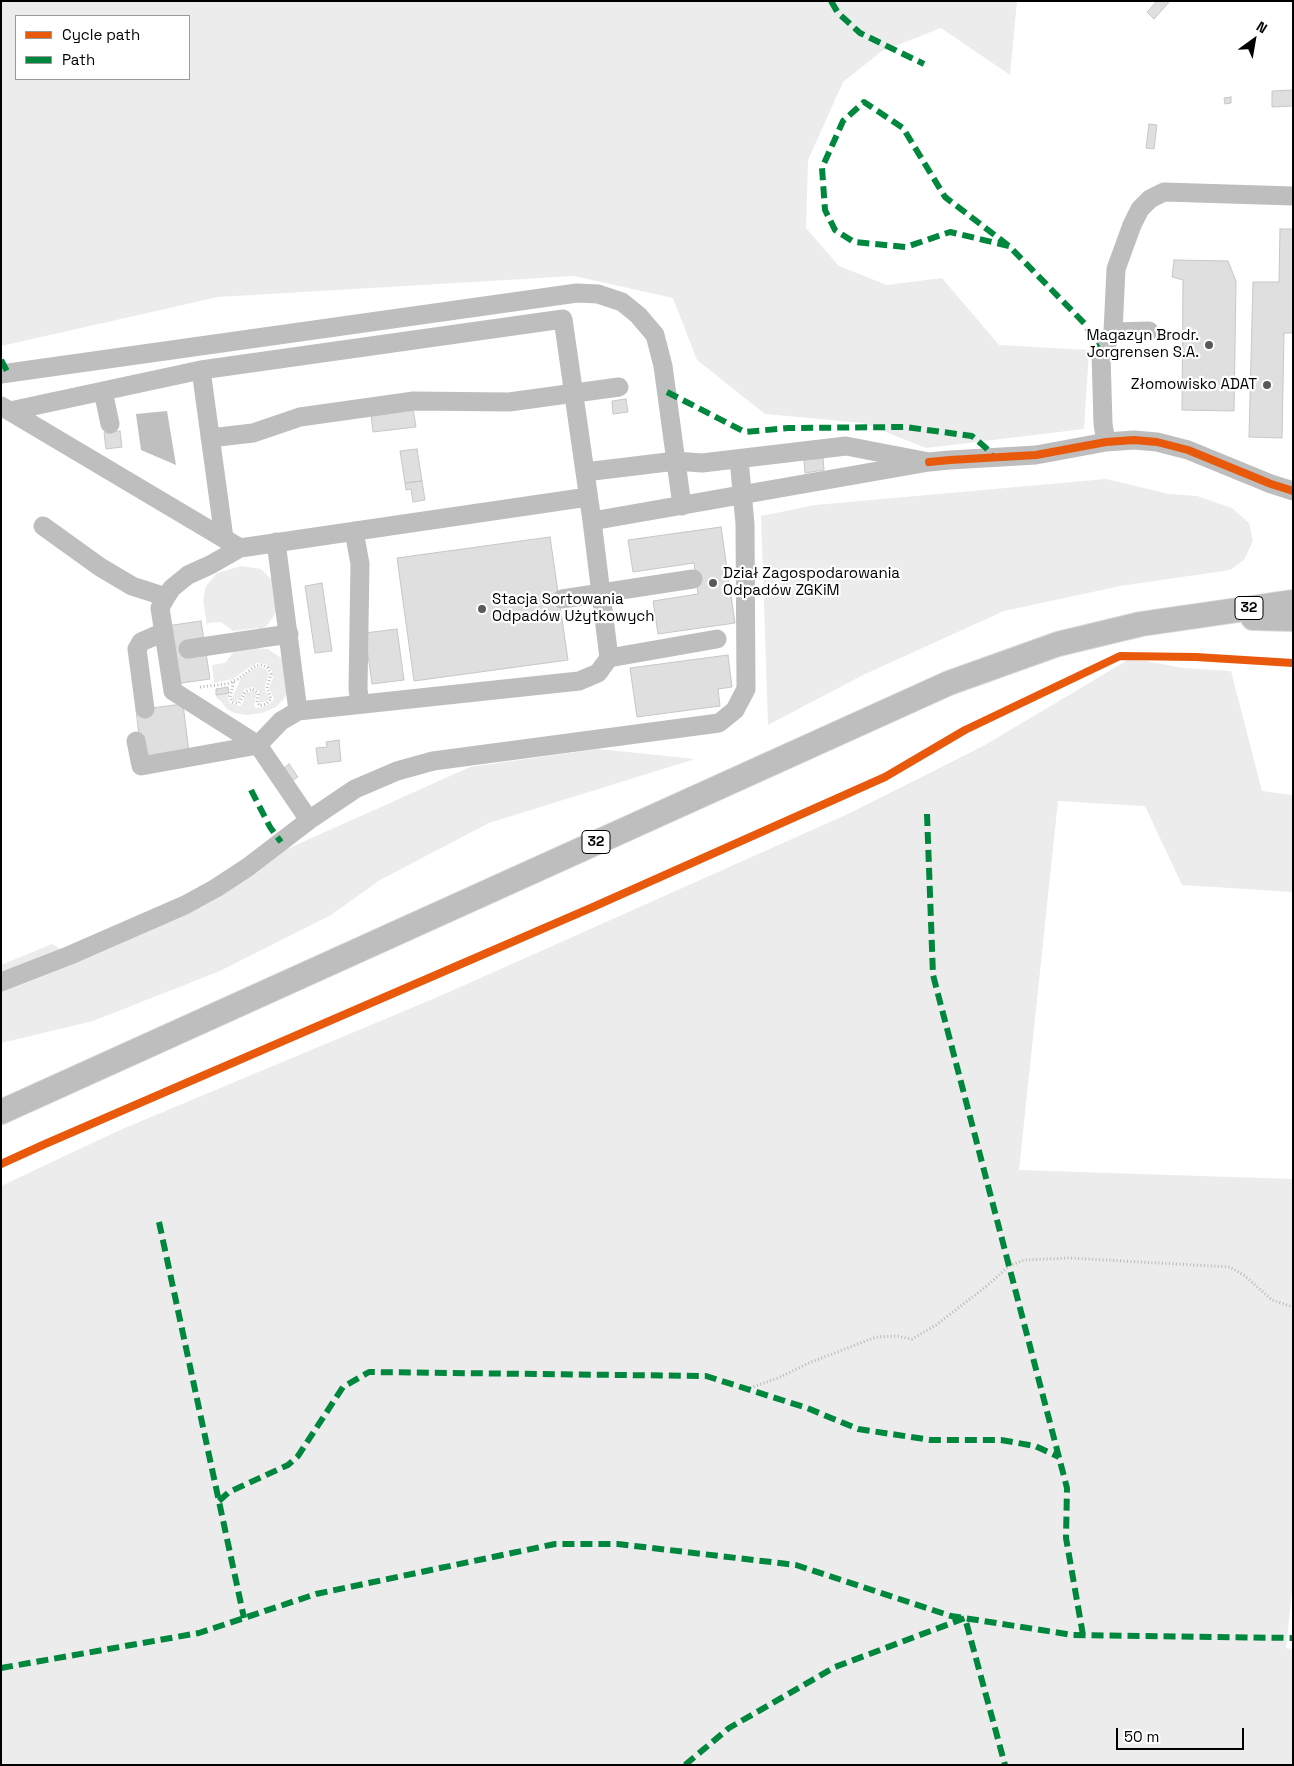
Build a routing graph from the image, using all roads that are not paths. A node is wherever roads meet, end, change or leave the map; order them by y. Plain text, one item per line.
1 (1293, 196) edge
2 (1149, 331) dead end
3 (1113, 332) junction
4 (201, 370) junction
5 (1, 374) edge
6 (619, 386) dead end
7 (103, 391) junction
8 (573, 393) junction
9 (6, 409) edge
10 (110, 424) dead end
11 (210, 438) junction
12 (1106, 442) junction
13 (739, 459) junction
14 (676, 461) junction
15 (929, 462) junction
16 (585, 472) junction
17 (1293, 491) edge
18 (743, 494) junction
19 (588, 497) junction
20 (682, 506) junction
21 (592, 520) junction
22 (43, 526) dead end
23 (354, 531) junction
24 (224, 538) junction
25 (276, 542) junction
26 (240, 548) junction
27 (693, 579) dead end
28 (601, 593) junction
29 (166, 597) junction
30 (562, 599) dead end
31 (1293, 602) edge
32 (1206, 615) junction
33 (1293, 619) edge
34 (164, 632) junction
35 (288, 634) junction
36 (717, 638) dead end
37 (188, 649) dead end
38 (609, 658) junction
39 (360, 704) junction
40 (145, 709) dead end
41 (298, 711) junction
42 (136, 741) dead end
43 (258, 745) junction
44 (309, 820) junction
45 (1, 982) edge
46 (1, 1112) edge

1 - 3 street
2 - 3 street
3 - 12 street
4 - 7 street
4 - 8 street
4 - 11 street
5 - 14 street
6 - 8 street
7 - 9 street
7 - 10 street
8 - 11 street
8 - 16 street
9 - 24 street
11 - 24 street
12 - 15 street
12 - 17 street
13 - 14 street
13 - 15 street
13 - 18 street
14 - 16 street
14 - 20 street
15 - 18 street
16 - 19 street
18 - 20 street
18 - 44 street
19 - 21 street
19 - 23 street
20 - 21 street
21 - 28 street
22 - 29 street
23 - 25 street
23 - 39 street
24 - 26 street
25 - 26 street
25 - 35 street
26 - 29 street
27 - 28 street
28 - 30 street
28 - 38 street
29 - 34 street
31 - 32 main road, 32
32 - 33 main road, 32
32 - 46 main road, 32
34 - 40 street
34 - 43 street
35 - 37 street
35 - 41 street
36 - 38 street
38 - 39 street
39 - 41 street
41 - 43 street
42 - 43 street
43 - 44 street
44 - 45 street

